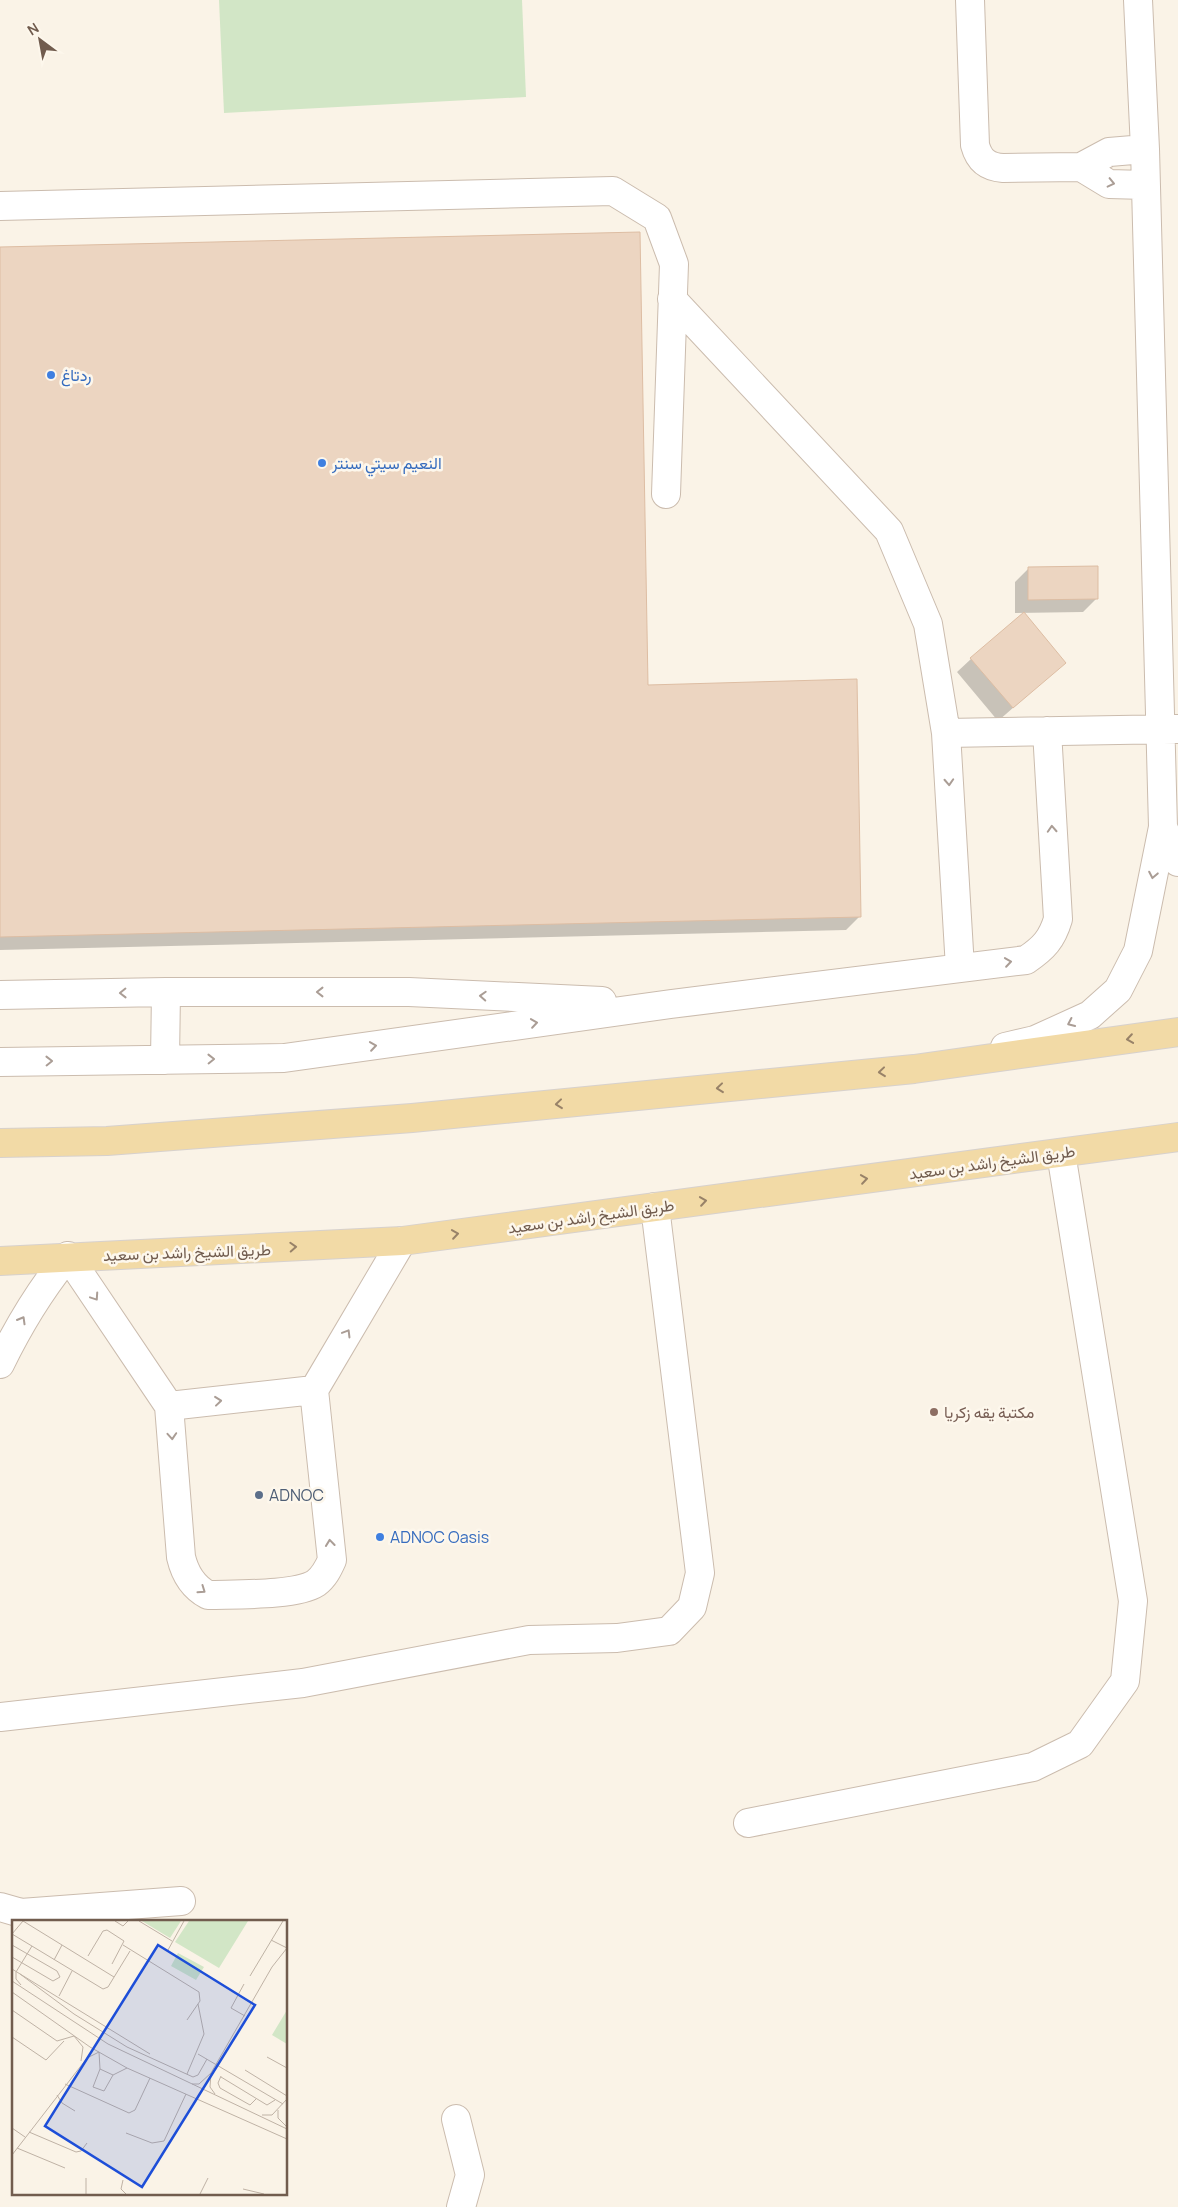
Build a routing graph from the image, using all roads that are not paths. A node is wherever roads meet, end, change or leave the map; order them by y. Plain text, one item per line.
1 (970, 0) edge
2 (1138, 0) edge
3 (1145, 149) junction
4 (1081, 167) junction
5 (1145, 185) junction
6 (0, 206) edge
7 (672, 299) junction
8 (666, 494) dead end
9 (1169, 729) edge
10 (1047, 731) junction
11 (946, 733) junction
12 (1163, 827) junction
13 (1178, 862) edge
14 (960, 968) junction
15 (166, 992) junction
16 (0, 995) edge
17 (671, 1004) junction
18 (1178, 1032) edge
19 (165, 1060) junction
20 (0, 1062) edge
21 (914, 1069) junction
22 (1178, 1137) edge
23 (0, 1143) edge
24 (1062, 1152) junction
25 (655, 1207) junction
26 (402, 1241) junction
27 (68, 1256) junction
28 (0, 1261) edge
29 (0, 1364) edge
30 (314, 1390) junction
31 (169, 1406) junction
32 (0, 1717) edge
33 (748, 1822) dead end
34 (181, 1902) dead end
35 (0, 1907) edge
36 (456, 2118) dead end
37 (461, 2207) edge

1 - 4 street
2 - 3 street
3 - 4 street
3 - 5 street
4 -> 5 street
5 - 9 street
6 - 7 street
7 - 8 street
7 - 11 street
9 - 10 street
9 - 12 street
10 - 11 street
14 -> 10 street
11 -> 14 street
12 - 13 street
12 -> 21 street
14 - 17 street
15 -> 16 street
17 -> 15 street
15 - 19 street
19 -> 17 street
18 -> 21 main road
20 -> 19 street
21 -> 23 main road
22 - 24 main road, طريق الشيخ راشد بن سعيد
25 -> 24 main road, طريق الشيخ راشد بن سعيد
24 - 33 street
26 -> 25 main road, طريق الشيخ راشد بن سعيد
25 - 32 street
27 -> 26 main road, طريق الشيخ راشد بن سعيد
30 -> 26 street
27 - 28 main road, طريق الشيخ راشد بن سعيد
29 -> 27 street
27 -> 31 street
31 -> 30 street
31 -> 30 street
34 - 35 street
36 - 37 street

